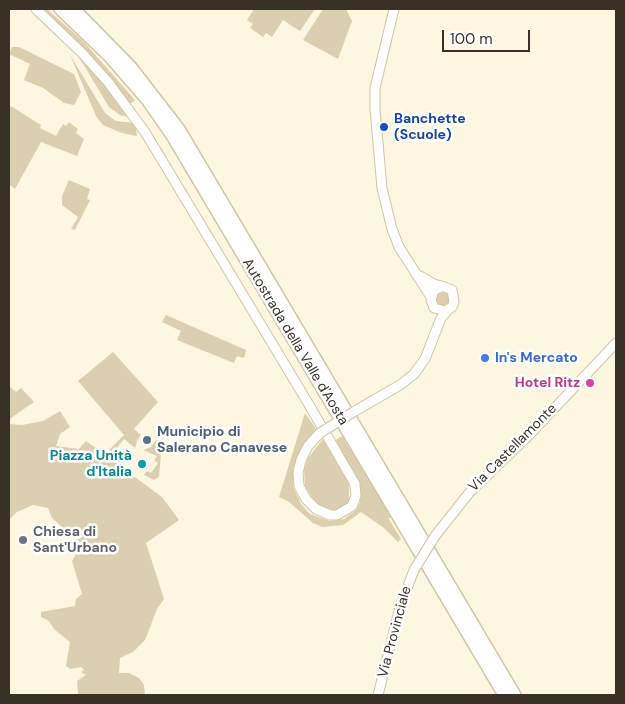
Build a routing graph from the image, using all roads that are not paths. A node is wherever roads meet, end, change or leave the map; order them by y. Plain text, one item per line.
1 (36, 9) edge
2 (60, 9) edge
3 (74, 9) edge
4 (394, 9) edge
5 (412, 269) junction
6 (441, 287) junction
7 (431, 297) junction
8 (434, 308) junction
9 (448, 310) junction
10 (436, 332) junction
11 (616, 343) edge
12 (414, 570) joint
13 (378, 695) edge
14 (504, 695) edge
15 (515, 695) edge

1 - 10 main road, bridge
2 - 14 highway, Autostrada della Valle d'Aosta
3 - 15 highway, Autostrada della Valle d'Aosta
4 - 5 main road
5 - 6 main road
5 - 7 main road
6 - 7 main road
6 - 9 main road
7 - 8 main road
8 - 9 main road
8 - 10 main road
9 - 10 main road
11 - 12 main road, Via Castellamonte, bridge
12 - 13 main road, Via Provinciale

